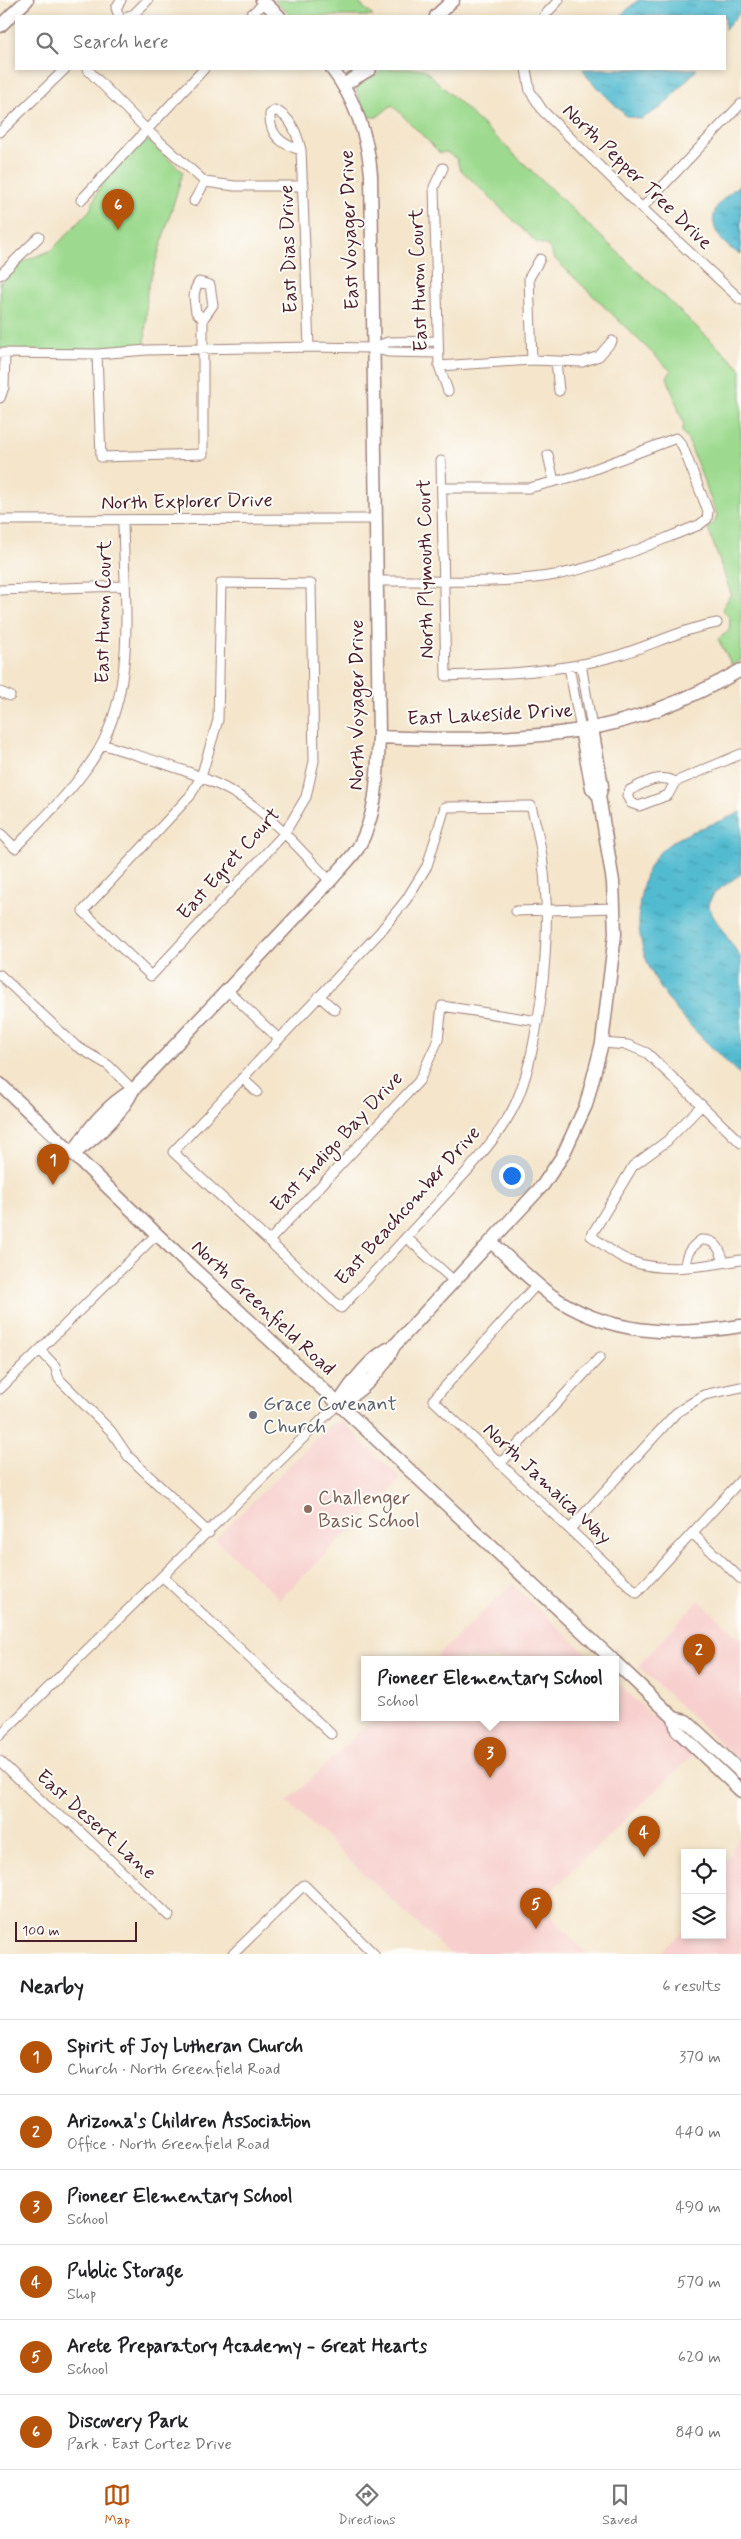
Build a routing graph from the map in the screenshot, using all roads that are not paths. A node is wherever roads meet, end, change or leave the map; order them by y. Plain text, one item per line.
1 (27, 0) edge
2 (121, 0) edge
3 (148, 0) edge
4 (453, 0) edge
5 (560, 0) edge
6 (263, 2) edge
7 (119, 15) edge
8 (131, 15) edge
9 (250, 15) edge
10 (260, 15) edge
11 (278, 15) edge
12 (437, 15) edge
13 (545, 15) edge
14 (0, 26) edge
15 (63, 70) edge
16 (88, 70) edge
17 (203, 70) edge
18 (333, 70) edge
19 (368, 70) edge
20 (526, 70) edge
21 (343, 85) junction
22 (741, 104) edge
23 (146, 130) junction
24 (0, 132) edge
25 (301, 150) junction
26 (443, 168) dead end
27 (205, 182) junction
28 (304, 186) junction
29 (81, 200) dead end
30 (194, 201) dead end
31 (642, 208) junction
32 (39, 237) dead end
33 (540, 259) dead end
34 (0, 275) edge
35 (741, 300) edge
36 (203, 319) dead end
37 (438, 341) junction
38 (612, 341) dead end
39 (309, 347) junction
40 (372, 348) junction
41 (204, 350) junction
42 (438, 352) junction
43 (3, 353) edge
44 (97, 354) junction
45 (532, 360) junction
46 (556, 361) junction
47 (438, 366) junction
48 (448, 391) dead end
49 (559, 391) dead end
50 (0, 398) edge
51 (548, 455) dead end
52 (442, 461) dead end
53 (554, 481) junction
54 (443, 488) junction
55 (374, 518) junction
56 (0, 520) edge
57 (123, 521) junction
58 (444, 580) junction
59 (376, 581) junction
60 (123, 586) junction
61 (0, 590) edge
62 (717, 622) dead end
63 (580, 664) junction
64 (569, 667) junction
65 (741, 670) edge
66 (0, 692) edge
67 (10, 696) dead end
68 (586, 729) junction
69 (379, 737) junction
70 (102, 744) junction
71 (741, 754) edge
72 (201, 777) junction
73 (675, 782) junction
74 (0, 833) edge
75 (284, 834) junction
76 (330, 881) junction
77 (615, 908) junction
78 (547, 909) junction
79 (516, 912) dead end
80 (0, 976) edge
81 (227, 990) junction
82 (320, 996) junction
83 (334, 1010) dead end
84 (538, 1021) junction
85 (279, 1039) junction
86 (602, 1043) junction
87 (242, 1078) junction
88 (0, 1084) edge
89 (133, 1090) junction
90 (256, 1092) dead end
91 (702, 1104) junction
92 (741, 1143) edge
93 (73, 1154) junction
94 (156, 1234) junction
95 (406, 1237) junction
96 (269, 1241) junction
97 (491, 1242) junction
98 (741, 1260) edge
99 (724, 1262) junction
100 (686, 1268) junction
101 (454, 1282) junction
102 (537, 1284) junction
103 (741, 1326) edge
104 (40, 1350) junction
105 (600, 1358) dead end
106 (741, 1387) edge
107 (0, 1389) edge
108 (339, 1404) junction
109 (500, 1464) junction
110 (741, 1480) edge
111 (570, 1529) junction
112 (209, 1533) junction
113 (692, 1533) junction
114 (163, 1576) junction
115 (741, 1579) edge
116 (609, 1656) edge
117 (619, 1666) edge
118 (674, 1718) junction
119 (331, 1734) dead end
120 (0, 1736) edge
121 (720, 1753) junction
122 (0, 1761) edge
123 (715, 1766) junction
124 (741, 1772) edge
125 (741, 1791) edge
126 (169, 1916) dead end
127 (233, 1954) edge
128 (375, 1954) edge

1 - 14 street
2 - 7 street
3 - 8 street
4 - 12 street
5 - 13 street
6 - 9 street
6 - 10 street
6 - 11 street
15 - 24 street
16 - 23 street
17 - 23 street
18 - 21 street
19 - 21 street
20 - 31 street, North Pepper Tree Drive
21 - 40 street, East Voyager Drive
22 - 31 street
23 - 27 street
23 - 29 street
25 - 25 street, East Dias Drive
25 - 28 street, East Dias Drive
26 - 37 street, East Huron Court
27 - 28 street
27 - 30 street
28 - 39 street, East Dias Drive
31 - 35 street, North Pepper Tree Drive
32 - 34 street
33 - 45 street
36 - 41 street
37 - 40 street
37 - 42 street, East Huron Court
38 - 46 street
39 - 40 street
39 - 41 street
40 - 42 street
40 - 55 street, North Voyager Drive
41 - 44 street
41 - 44 street
42 - 47 street, East Huron Court
43 - 44 street
43 - 50 street
45 - 46 street
45 - 47 street
46 - 49 street
47 - 48 street, East Huron Court
51 - 53 street
52 - 54 street, North Plymouth Court
53 - 54 street
53 - 58 street
54 - 58 street, North Plymouth Court
55 - 57 street, North Explorer Drive
55 - 59 street, North Voyager Drive
56 - 57 street, North Explorer Drive
57 - 60 street, East Huron Court
58 - 59 street
58 - 64 street, North Plymouth Court
59 - 69 street, North Voyager Drive
60 - 61 street
60 - 70 street, East Huron Court
62 - 63 street
63 - 64 street
63 - 68 street
64 - 68 street
65 - 68 street, East Lakeside Drive
66 - 67 street
68 - 69 street, East Lakeside Drive
68 - 77 street
69 - 76 street, North Voyager Drive
70 - 72 street
70 - 74 street, East Huron Court
71 - 73 street
72 - 75 street
72 - 75 street, East Egret Court
72 - 75 street, East Egret Court
73 - 73 street
75 - 76 street
76 - 81 street, North Voyager Drive
77 - 78 street
77 - 86 street
78 - 79 street
78 - 82 street, East Beachcomber Drive
78 - 84 street, East Beachcomber Drive
80 - 89 street
81 - 85 street
81 - 89 street, North Voyager Drive
82 - 83 street
82 - 85 street
84 - 95 street, East Beachcomber Drive
84 - 96 street, East Indigo Bay Drive
85 - 87 street
86 - 91 street
86 - 97 street
87 - 90 street
87 - 96 street
88 - 93 street, North Greenfield Road
89 - 93 street, North Voyager Drive
91 - 92 street
91 - 100 street
93 - 94 street, North Greenfield Road
94 - 104 street
94 - 108 street, North Greenfield Road
95 - 96 street, East Beachcomber Drive
95 - 101 street
97 - 101 street
97 - 102 street
98 - 99 street
99 - 100 street
99 - 100 street
101 - 108 street
102 - 103 street
102 - 109 street, North Jamaica Way
104 - 107 street
104 - 112 street
105 - 109 street
106 - 111 street
108 - 112 street
108 - 116 street, North Greenfield Road
109 - 111 street, North Jamaica Way
110 - 113 street
111 - 113 street, North Jamaica Way
112 - 114 street
113 - 115 street
114 - 119 street
114 - 120 street
117 - 118 street
118 - 121 street
118 - 123 street
121 - 123 street
121 - 124 street
122 - 126 street, East Desert Lane
123 - 125 street
127 - 128 street

